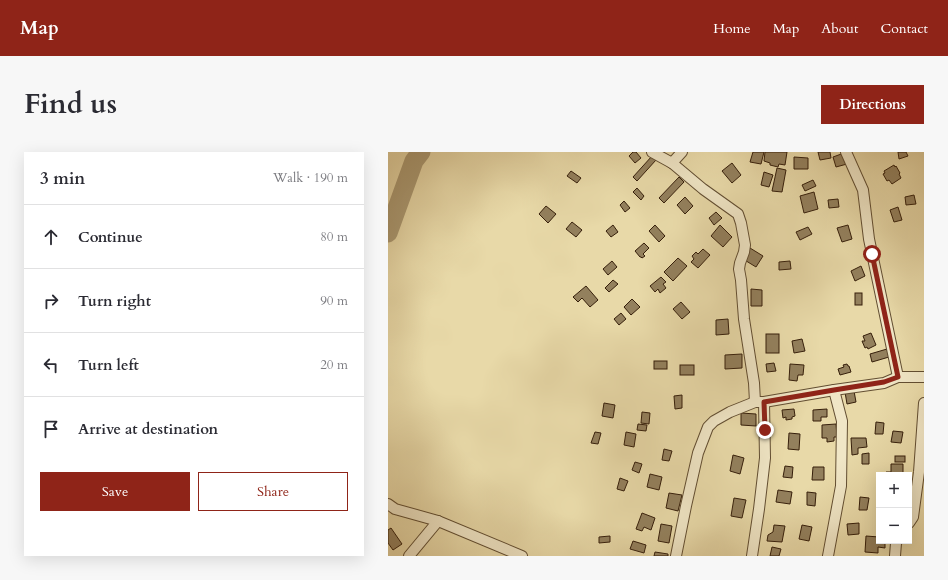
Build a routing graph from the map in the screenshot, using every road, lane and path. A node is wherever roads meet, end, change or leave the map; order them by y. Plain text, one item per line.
1 (652, 152) edge
2 (682, 152) edge
3 (846, 152) edge
4 (672, 163) junction
5 (898, 377) junction
6 (924, 379) edge
7 (834, 390) junction
8 (760, 402) junction
9 (924, 403) edge
10 (388, 504) edge
11 (912, 518) edge
12 (438, 521) junction
13 (896, 544) edge
14 (409, 556) edge
15 (522, 556) edge
16 (676, 556) edge
17 (752, 556) edge
18 (828, 556) edge
19 (895, 556) edge

1 - 4 street
2 - 4 street
3 - 5 street
4 - 8 street
5 - 6 street
5 - 7 street
7 - 8 street
7 - 18 street
8 - 16 street
8 - 17 street
9 - 11 street
10 - 12 street
12 - 14 street
12 - 15 street
13 - 19 street

